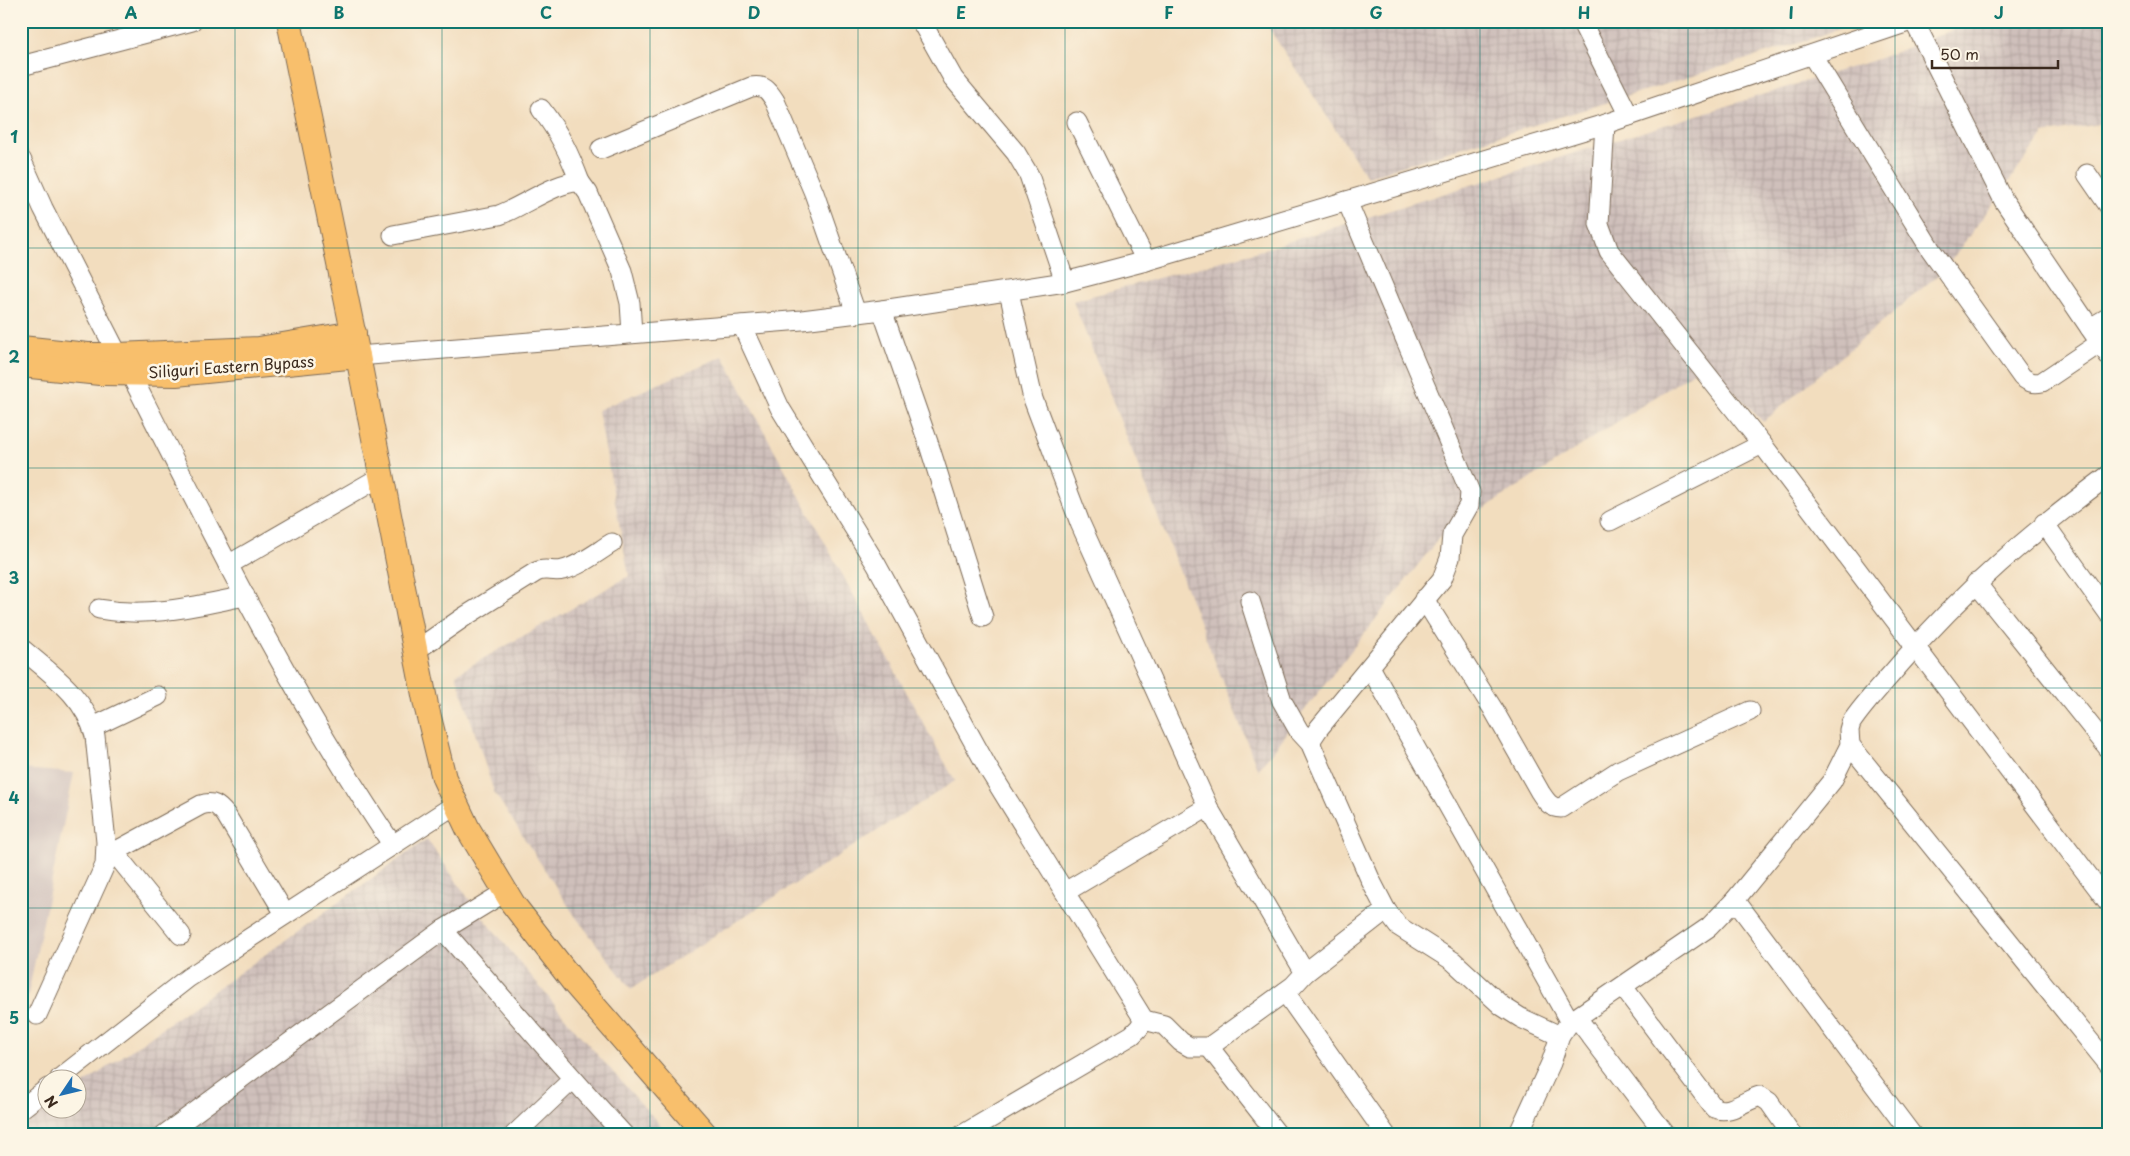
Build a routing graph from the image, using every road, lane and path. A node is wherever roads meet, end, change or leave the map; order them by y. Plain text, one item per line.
1 (192, 21) edge
2 (289, 21) edge
3 (920, 21) edge
4 (1581, 21) edge
5 (1913, 21) edge
6 (1812, 54) junction
7 (21, 66) edge
8 (541, 110) dead end
9 (1629, 116) junction
10 (1077, 122) dead end
11 (1605, 124) junction
12 (601, 149) dead end
13 (21, 159) edge
14 (2088, 174) dead end
15 (580, 182) junction
16 (1347, 201) junction
17 (2109, 206) edge
18 (393, 235) dead end
19 (1146, 261) junction
20 (1065, 282) junction
21 (1009, 292) junction
22 (882, 310) junction
23 (856, 313) junction
24 (2109, 317) edge
25 (742, 325) junction
26 (632, 333) junction
27 (2100, 343) edge
28 (356, 344) junction
29 (21, 348) edge
30 (124, 364) junction
31 (21, 365) edge
32 (1762, 444) junction
33 (382, 476) junction
34 (2108, 476) edge
35 (1610, 521) dead end
36 (2044, 523) junction
37 (612, 543) dead end
38 (228, 565) junction
39 (1976, 583) junction
40 (245, 596) junction
41 (1424, 599) junction
42 (1250, 601) dead end
43 (99, 609) dead end
44 (2109, 614) edge
45 (983, 617) dead end
46 (21, 648) edge
47 (1914, 648) junction
48 (415, 651) junction
49 (1370, 667) junction
50 (158, 696) dead end
51 (1750, 710) dead end
52 (93, 727) junction
53 (1311, 744) junction
54 (1850, 746) junction
55 (2109, 749) edge
56 (456, 804) junction
57 (1208, 807) junction
58 (392, 844) junction
59 (110, 854) junction
60 (505, 892) junction
61 (1065, 892) junction
62 (1735, 900) junction
63 (2109, 903) edge
64 (1386, 910) junction
65 (286, 914) junction
66 (443, 930) junction
67 (181, 935) dead end
68 (1305, 973) junction
69 (1622, 987) junction
70 (1285, 992) junction
71 (37, 1015) dead end
72 (1144, 1020) junction
73 (1569, 1025) junction
74 (1209, 1047) junction
75 (2109, 1066) edge
76 (73, 1068) edge
77 (572, 1080) junction
78 (38, 1096) edge
79 (21, 1109) edge
80 (164, 1135) edge
81 (514, 1135) edge
82 (624, 1135) edge
83 (706, 1135) edge
84 (962, 1135) edge
85 (1278, 1135) edge
86 (1386, 1135) edge
87 (1518, 1135) edge
88 (1666, 1135) edge
89 (1792, 1135) edge
90 (1912, 1135) edge

1 - 7 street
2 - 28 main road
3 - 20 street
4 - 9 street
5 - 6 street
5 - 27 street
6 - 9 street
6 - 27 street
8 - 15 street
9 - 11 street
10 - 19 street
11 - 16 street
11 - 32 street
12 - 23 street
13 - 30 street
14 - 17 street
15 - 18 street
15 - 26 street
16 - 19 street
16 - 41 street
19 - 20 street
20 - 21 street
21 - 22 street
21 - 57 street
22 - 23 street
22 - 45 street
23 - 25 street
24 - 27 street
25 - 26 street
25 - 61 street
26 - 28 street
28 - 30 main road, Siliguri Eastern Bypass
28 - 33 main road
29 - 30 main road, Siliguri Eastern Bypass
30 - 31 main road, Siliguri Eastern Bypass
30 - 38 street
32 - 35 street
32 - 47 street
33 - 38 street
33 - 48 main road
34 - 36 street
36 - 39 street
36 - 44 street
37 - 48 street
38 - 40 street
39 - 47 street
39 - 55 street
40 - 43 street
40 - 58 street
41 - 49 street
41 - 51 street
42 - 53 street
46 - 52 street
47 - 54 street
47 - 63 street
48 - 56 main road
49 - 53 street
49 - 73 street
50 - 52 street
52 - 59 street
53 - 64 street
54 - 62 street
54 - 75 street
56 - 58 street
56 - 60 main road
57 - 61 street
57 - 68 street
58 - 65 street
59 - 65 street
59 - 67 street
59 - 71 street
60 - 66 street
60 - 83 main road
61 - 72 street
62 - 69 street
62 - 90 street
64 - 68 street
64 - 73 street
65 - 76 street
66 - 77 street
66 - 80 street
68 - 70 street
69 - 73 street
69 - 89 street
70 - 74 street
70 - 86 street
72 - 74 street
72 - 84 street
73 - 87 street
73 - 88 street
74 - 85 street
77 - 81 street
77 - 82 street
78 - 79 street

